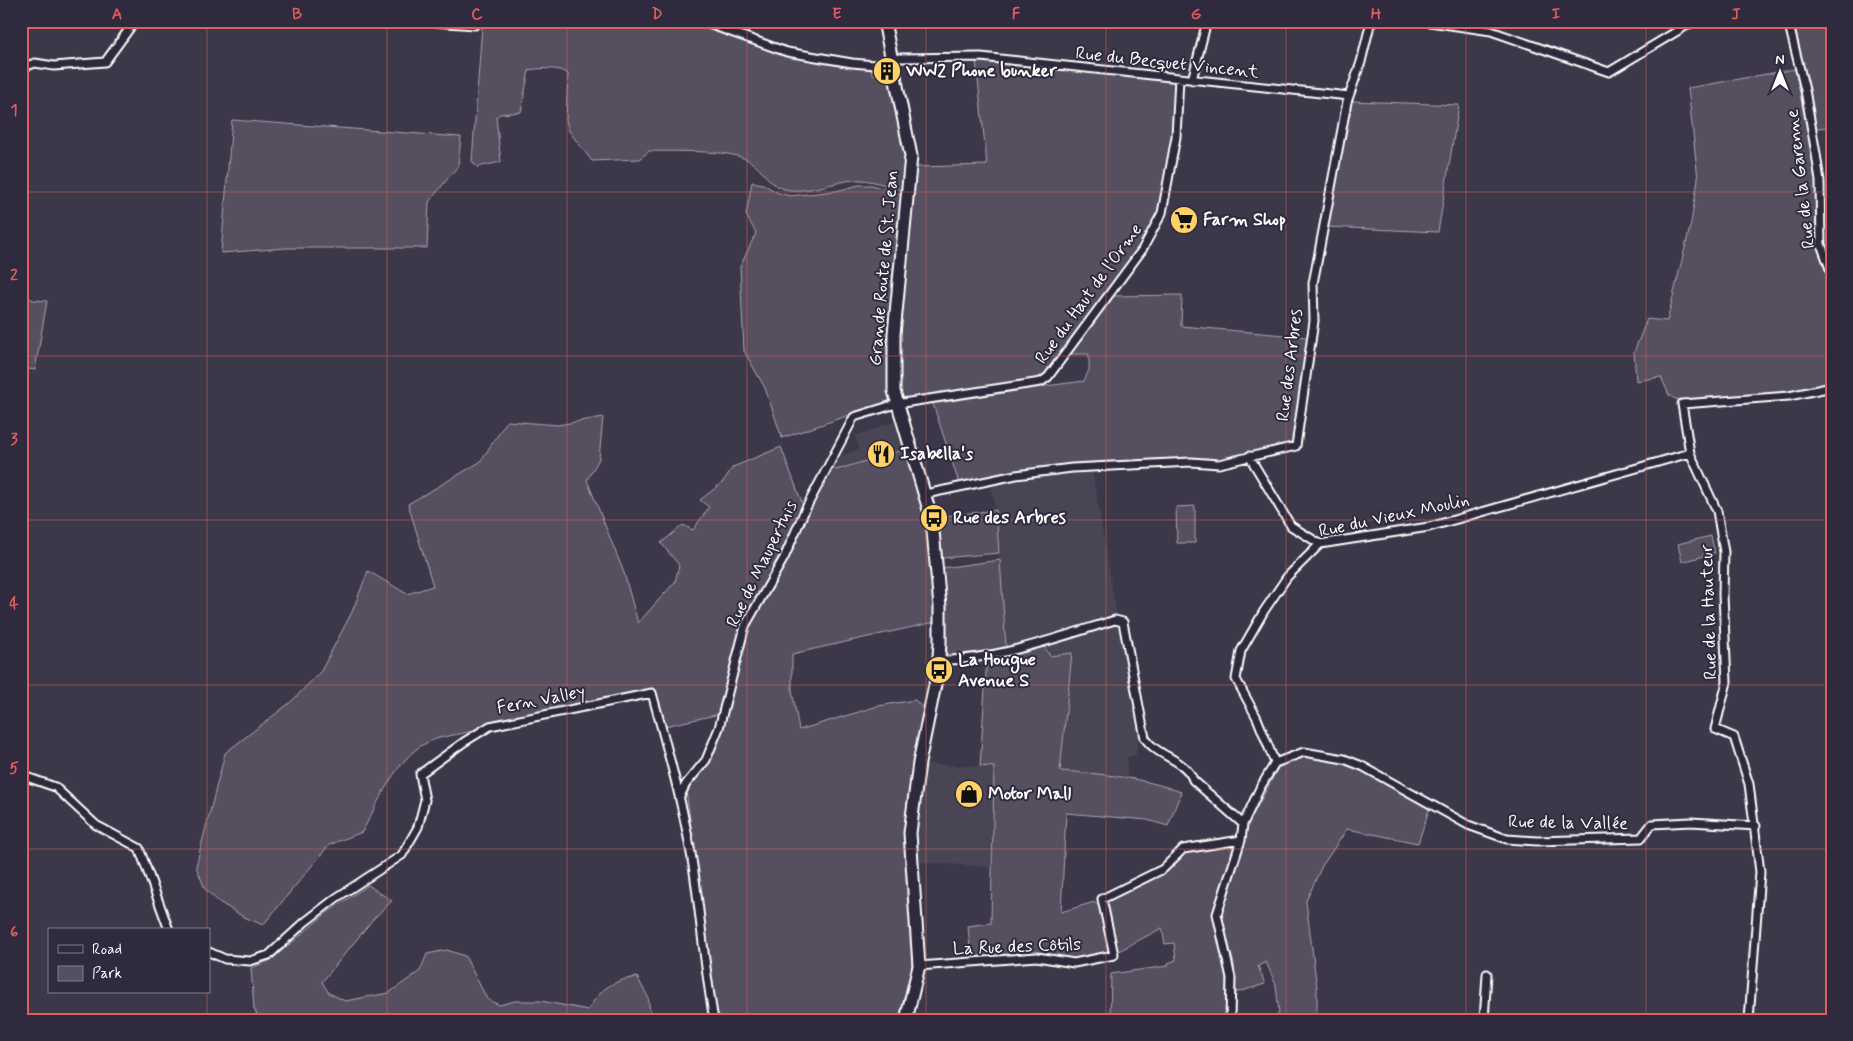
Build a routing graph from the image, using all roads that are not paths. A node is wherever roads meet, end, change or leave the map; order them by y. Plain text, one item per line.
1 (135, 21) edge
2 (420, 21) edge
3 (475, 21) edge
4 (700, 21) edge
5 (884, 21) edge
6 (1207, 21) edge
7 (1375, 21) edge
8 (1423, 21) edge
9 (1694, 21) edge
10 (1788, 21) edge
11 (893, 60) junction
12 (21, 68) edge
13 (1179, 78) junction
14 (1192, 80) junction
15 (1349, 96) junction
16 (1832, 274) edge
17 (1832, 387) edge
18 (896, 404) junction
19 (1690, 453) junction
20 (1250, 456) junction
21 (926, 494) junction
22 (1320, 544) junction
23 (939, 660) junction
24 (1275, 763) junction
25 (21, 775) edge
26 (680, 796) junction
27 (1243, 824) junction
28 (1756, 826) junction
29 (1241, 840) junction
30 (168, 928) edge
31 (210, 952) edge
32 (919, 966) junction
33 (1488, 974) dead end
34 (714, 1020) edge
35 (906, 1020) edge
36 (1230, 1020) edge
37 (1484, 1020) edge
38 (1749, 1020) edge

1 - 12 street
2 - 3 street
4 - 11 street, Rue du Becquet Vincent
5 - 11 main road, Grande Route de St. Jean
6 - 14 street
7 - 15 street
8 - 9 street
10 - 16 street, Rue de la Garenne
11 - 13 street, Rue du Becquet Vincent
11 - 18 main road, Grande Route de St. Jean
13 - 14 street, Rue du Becquet Vincent
13 - 18 street, Rue du Haut de l'Orme
14 - 15 street, Rue du Becquet Vincent
15 - 20 street, Rue des Arbres
17 - 19 street, Rue de la Hauteur
18 - 21 main road, Grande Route de St. Jean
18 - 26 street, Rue de Maupertuis
19 - 22 street, Rue du Vieux Moulin
19 - 28 street, Rue de la Hauteur
20 - 21 street, Rue des Arbres
20 - 22 street
21 - 23 main road, Grande Route de St. Jean
22 - 24 street, Rue du Vieux Moulin
23 - 27 street
23 - 32 main road, Grande Route de St. Jean
24 - 27 street
24 - 28 street, Rue de la Vallée
25 - 30 street
26 - 31 street, Fern Valley
26 - 34 street
27 - 29 street
28 - 38 street, Rue de la Hauteur
29 - 32 street, La Rue des Côtils
29 - 36 street
32 - 35 main road, Grande Route de St. Jean
33 - 37 street

